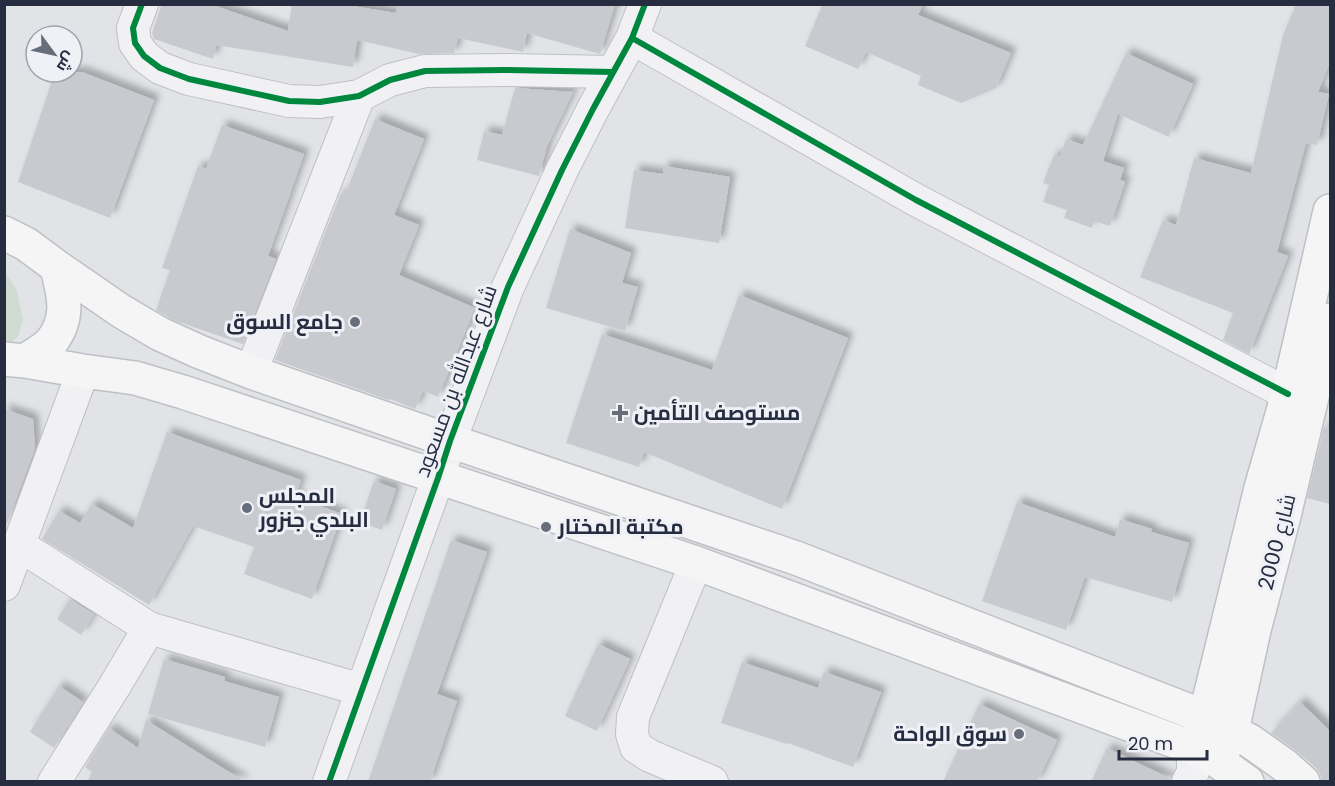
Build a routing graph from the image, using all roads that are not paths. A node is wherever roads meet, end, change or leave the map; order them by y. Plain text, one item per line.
1 (142, 4) edge
2 (645, 4) edge
3 (632, 38) junction
4 (613, 72) junction
5 (359, 96) junction
6 (1330, 211) edge
7 (4, 233) edge
8 (57, 267) junction
9 (1330, 320) edge
10 (15, 360) edge
11 (83, 371) junction
12 (251, 372) junction
13 (1324, 382) edge
14 (1288, 394) junction
15 (450, 441) junction
16 (438, 478) junction
17 (18, 545) junction
18 (696, 563) junction
19 (4, 585) edge
20 (149, 628) junction
21 (362, 690) junction
22 (1218, 724) junction
23 (1198, 766) edge
24 (54, 782) edge
25 (329, 782) edge
26 (712, 782) edge
27 (1247, 782) edge
28 (1303, 782) edge

1 - 5 street
2 - 3 street, شارع عبدالله بن مسعود
3 - 4 street, شارع عبدالله بن مسعود
3 - 14 street
4 - 5 street
4 - 15 street, شارع عبدالله بن مسعود
5 - 12 street
6 - 14 main road
7 - 8 main road
8 - 10 main road
8 - 12 main road
9 - 13 main road, شارع 2000
10 - 11 main road
11 - 16 main road
11 - 17 street
12 - 15 main road
13 - 22 main road, شارع 2000
14 - 22 main road
15 - 16 street, شارع عبدالله بن مسعود
15 - 22 main road
16 - 18 main road
16 - 21 street, شارع عبدالله بن مسعود
17 - 19 street
17 - 20 street
18 - 23 main road
18 - 26 street
20 - 21 street
20 - 24 street
21 - 25 street, شارع عبدالله بن مسعود
22 - 23 main road, شارع 2000
22 - 28 main road
23 - 27 main road

